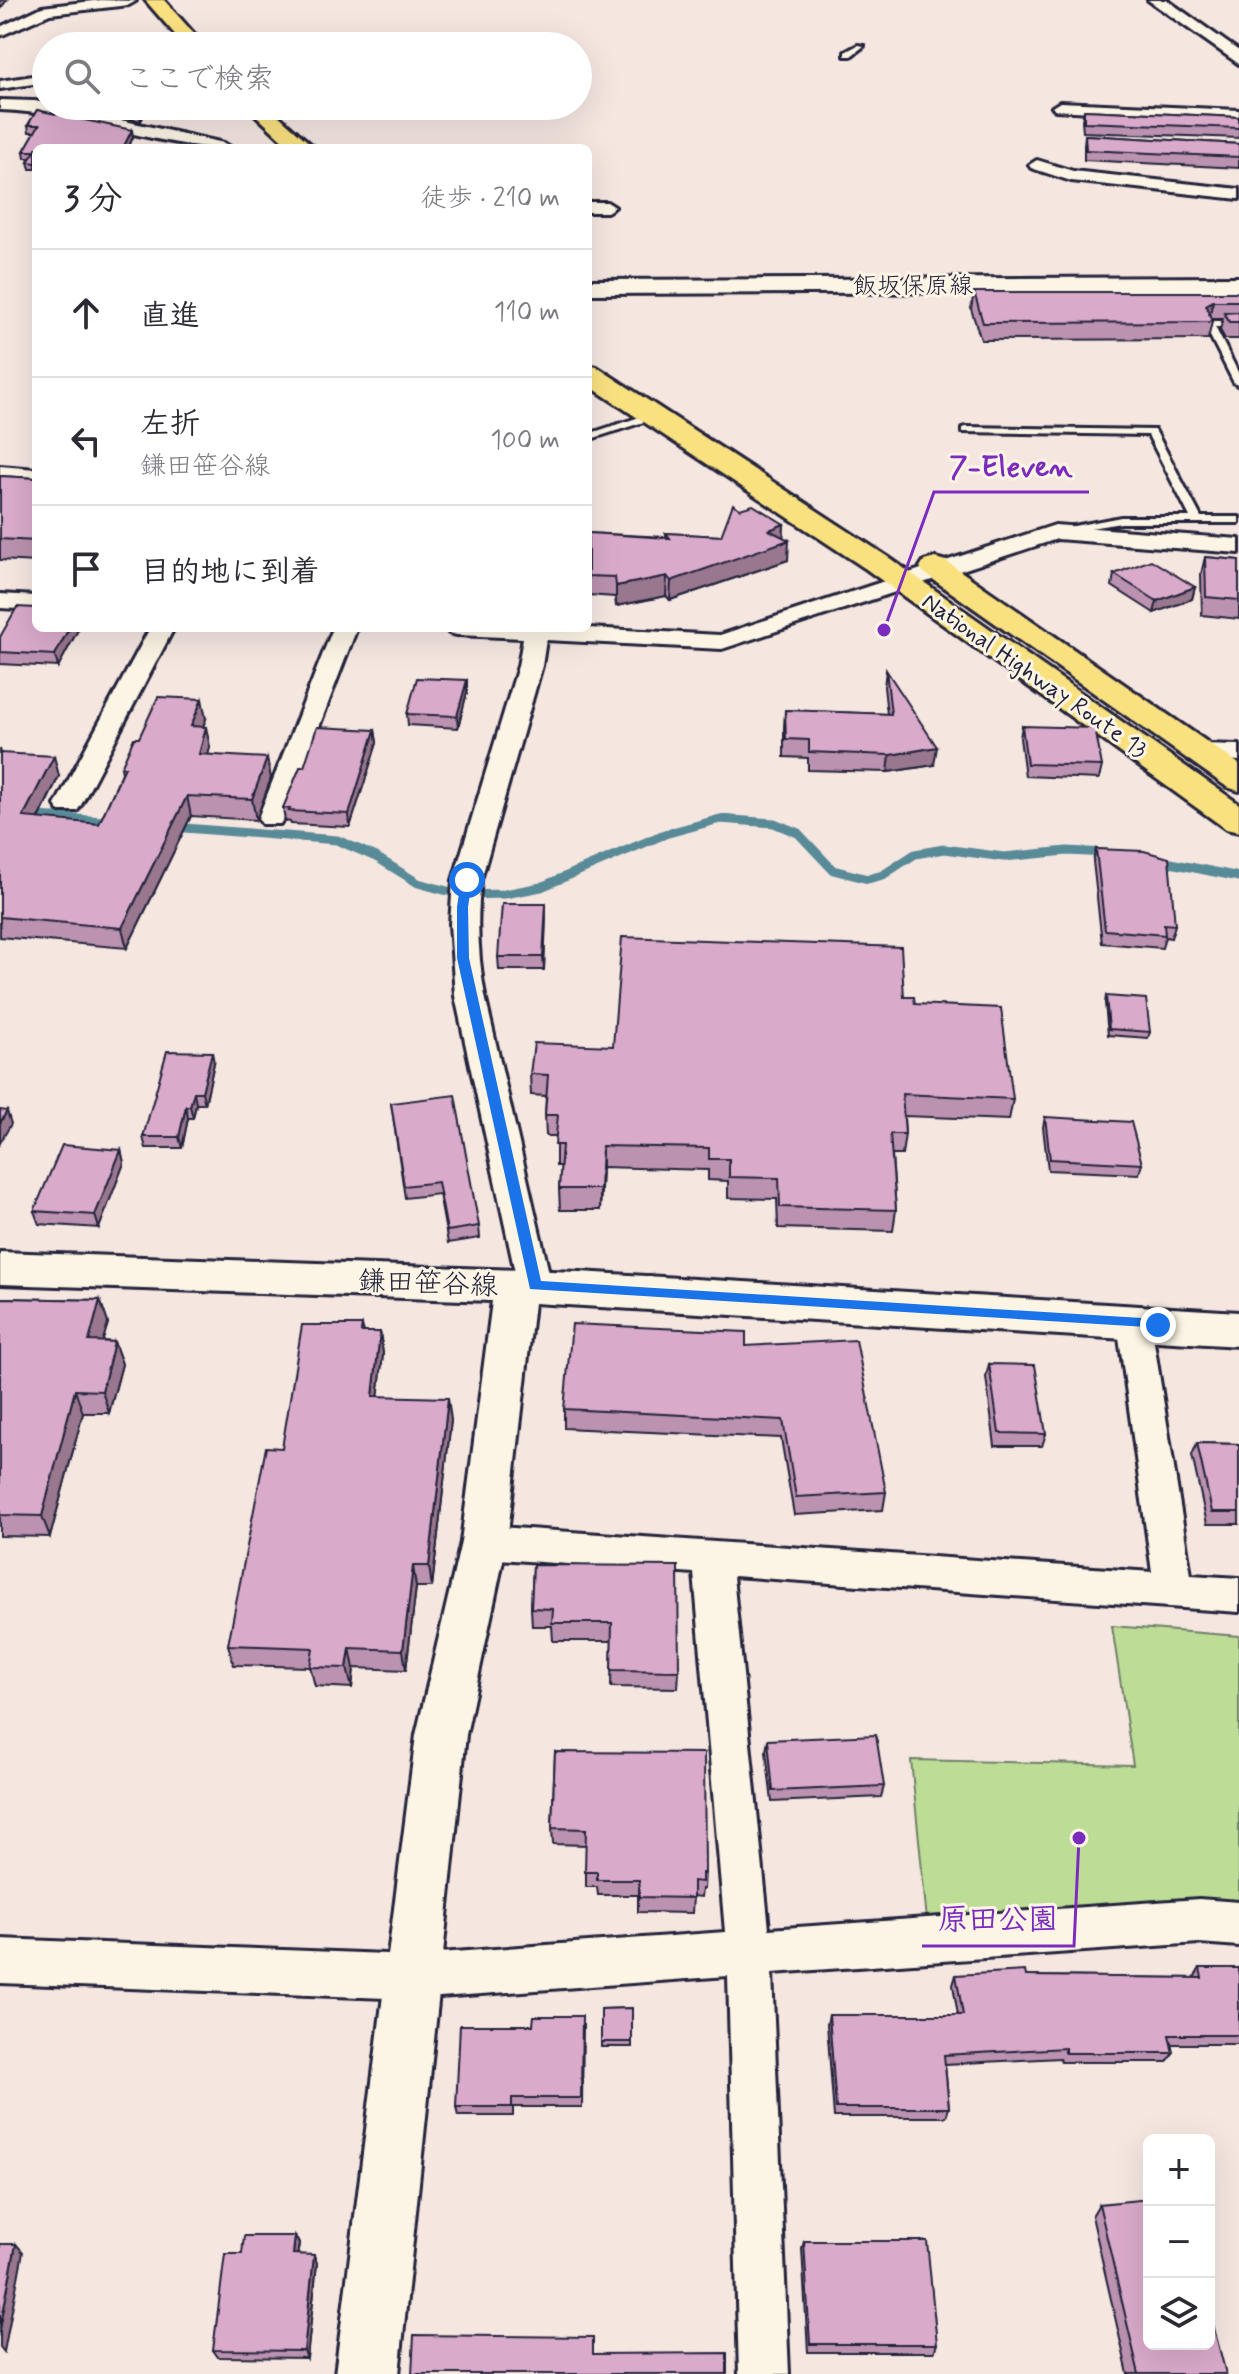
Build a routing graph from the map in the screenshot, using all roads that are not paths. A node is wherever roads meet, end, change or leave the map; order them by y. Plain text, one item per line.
1 (154, 0) edge
2 (1156, 0) edge
3 (129, 1) edge
4 (18, 8) dead end
5 (47, 10) junction
6 (144, 19) dead end
7 (183, 32) edge
8 (0, 34) edge
9 (0, 43) edge
10 (860, 46) dead end
11 (848, 54) dead end
12 (1239, 59) edge
13 (32, 80) edge
14 (0, 85) edge
15 (0, 105) edge
16 (32, 106) edge
17 (1060, 107) dead end
18 (1239, 115) edge
19 (100, 120) edge
20 (249, 120) edge
21 (261, 120) edge
22 (161, 133) junction
23 (254, 133) dead end
24 (149, 144) edge
25 (207, 144) edge
26 (298, 144) edge
27 (1037, 165) dead end
28 (1239, 194) edge
29 (592, 207) edge
30 (607, 207) dead end
31 (1239, 284) edge
32 (592, 287) edge
33 (1239, 324) edge
34 (592, 350) edge
35 (592, 376) edge
36 (1239, 383) edge
37 (652, 416) junction
38 (966, 430) dead end
39 (592, 436) edge
40 (0, 472) edge
41 (32, 475) edge
42 (1197, 520) junction
43 (1239, 520) edge
44 (1055, 532) junction
45 (1239, 546) edge
46 (939, 570) junction
47 (902, 581) junction
48 (17, 602) edge
49 (0, 623) edge
50 (160, 632) edge
51 (343, 632) edge
52 (520, 632) edge
53 (536, 633) junction
54 (1201, 752) junction
55 (1239, 753) edge
56 (1239, 780) edge
57 (68, 805) dead end
58 (271, 818) dead end
59 (1239, 821) edge
60 (0, 1268) edge
61 (525, 1286) junction
62 (1134, 1323) junction
63 (1239, 1329) edge
64 (484, 1542) junction
65 (712, 1560) junction
66 (1174, 1590) junction
67 (1239, 1595) edge
68 (1239, 1924) edge
69 (749, 1950) junction
70 (0, 1961) edge
71 (412, 1977) junction
72 (367, 2374) edge
73 (764, 2374) edge

1 - 7 highway
2 - 12 street
3 - 5 street
3 - 6 highway
4 - 5 street
5 - 8 street
8 - 9 street
10 - 11 lane
13 - 14 street
15 - 16 street
17 - 18 street
19 - 22 street
20 - 23 highway
21 - 26 highway
22 - 24 street
22 - 25 street
27 - 28 street
29 - 30 street
31 - 32 main road, 飯坂保原線
33 - 36 lane
34 - 46 highway, National Highway Route 13
35 - 37 highway, National Highway Route 13
37 - 39 lane
37 - 47 highway, National Highway Route 13
38 - 42 lane
40 - 41 street
42 - 43 lane
42 - 44 lane
44 - 45 street
44 - 46 street
46 - 47 street
46 - 54 highway, National Highway Route 13
47 - 53 street
47 - 59 highway, National Highway Route 13
48 - 49 street
50 - 57 street
51 - 58 street
52 - 53 street
53 - 61 street
54 - 55 street
54 - 56 highway, National Highway Route 13
60 - 61 street, 鎌田笹谷線
61 - 62 street, 鎌田笹谷線
61 - 64 street
62 - 63 street, 鎌田笹谷線
62 - 66 street
64 - 65 street
64 - 71 street
65 - 66 street
65 - 69 street
66 - 67 street
68 - 69 street
69 - 71 street
69 - 73 street
70 - 71 street
71 - 72 street

